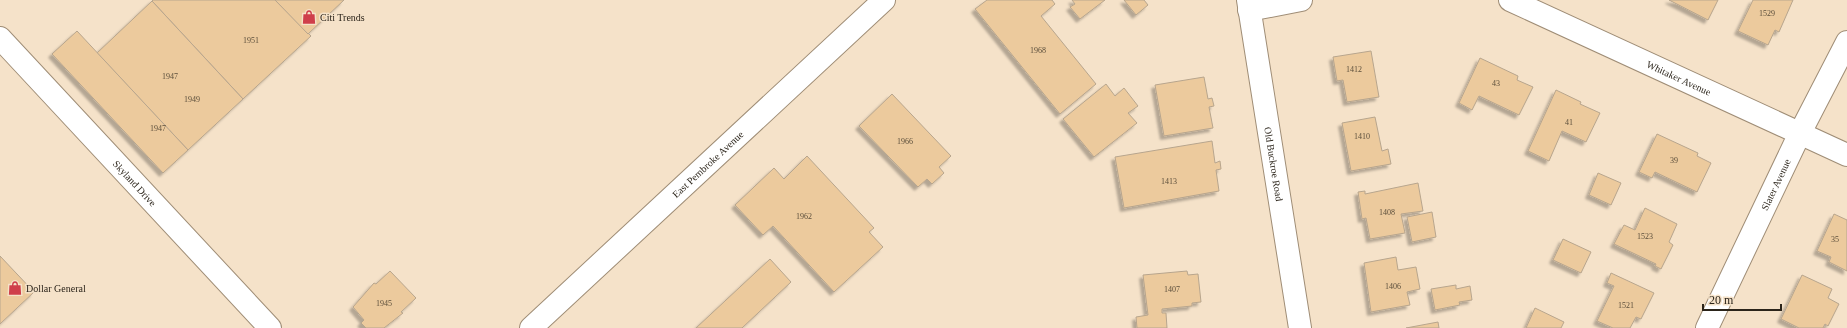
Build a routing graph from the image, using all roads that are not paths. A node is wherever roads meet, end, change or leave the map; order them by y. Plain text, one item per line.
1 (884, 0) edge
2 (1301, 0) edge
3 (1510, 0) edge
4 (1248, 5) edge
5 (0, 38) edge
6 (1847, 42) edge
7 (1800, 133) junction
8 (1847, 155) edge
9 (270, 328) edge
10 (531, 328) edge
11 (1300, 328) edge
12 (1707, 328) edge

1 - 10 street, East Pembroke Avenue
2 - 4 street
3 - 7 street, Whitaker Avenue
4 - 11 street, Old Buckroe Road
5 - 9 street, Skyland Drive
6 - 7 street, Slater Avenue
7 - 8 street, Whitaker Avenue
7 - 12 street, Slater Avenue

